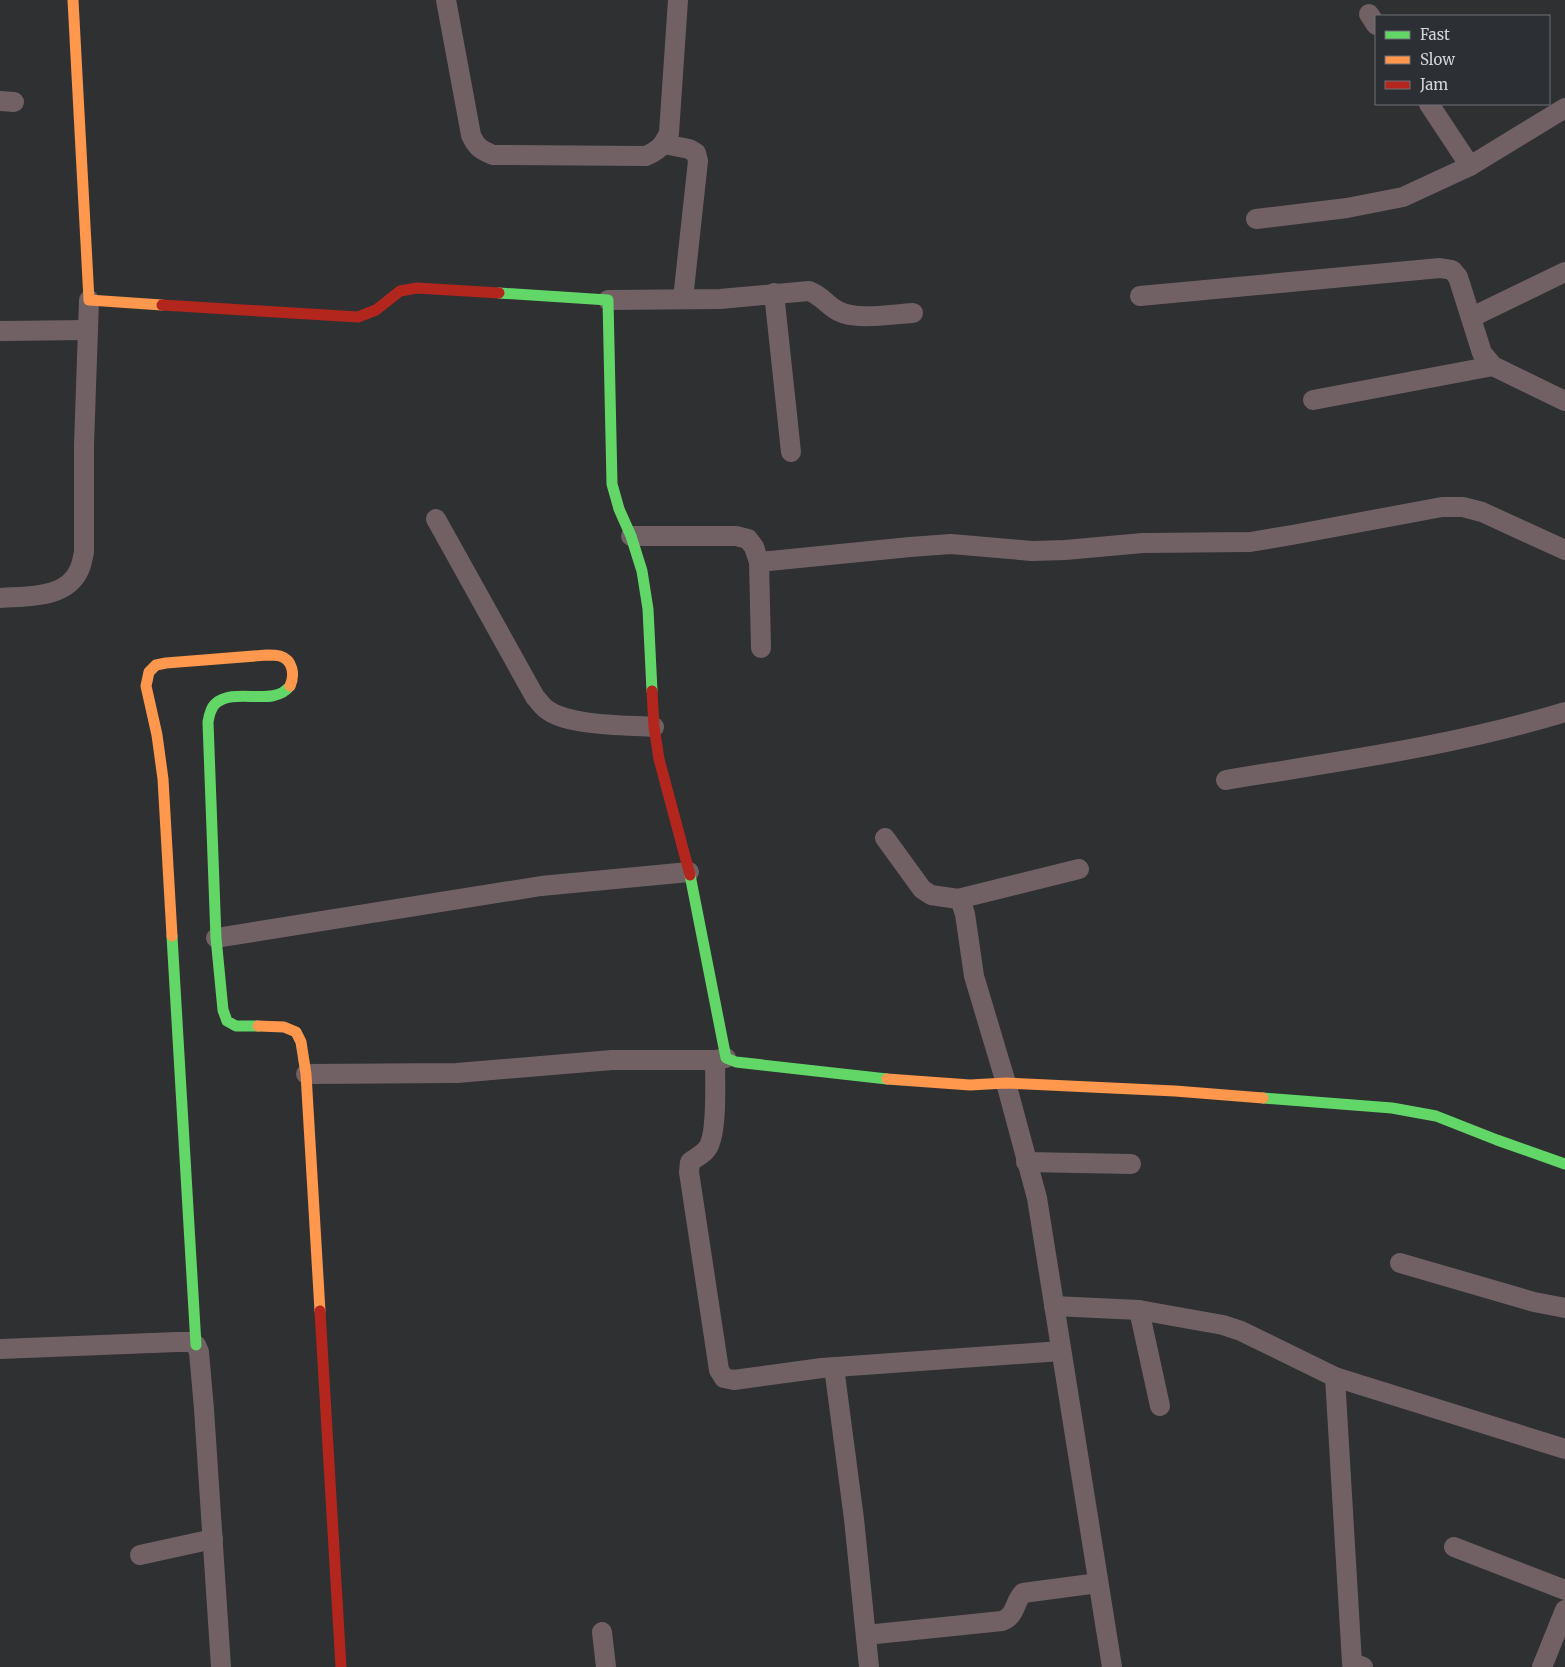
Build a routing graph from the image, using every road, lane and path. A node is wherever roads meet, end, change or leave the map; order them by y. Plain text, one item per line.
1 (73, 0) edge
2 (446, 0) edge
3 (678, 0) edge
4 (1430, 105) edge
5 (1565, 108) edge
6 (664, 144) junction
7 (1470, 166) junction
8 (1256, 219) dead end
9 (1565, 272) edge
10 (774, 294) junction
11 (1140, 296) dead end
12 (683, 299) junction
13 (89, 300) junction
14 (608, 300) junction
15 (913, 313) dead end
16 (1472, 317) junction
17 (88, 330) junction
18 (0, 331) edge
19 (1493, 366) junction
20 (1313, 400) dead end
21 (1565, 400) edge
22 (791, 452) dead end
23 (436, 519) dead end
24 (631, 536) junction
25 (1565, 550) edge
26 (759, 562) junction
27 (0, 598) edge
28 (761, 648) dead end
29 (1565, 712) edge
30 (654, 727) junction
31 (1226, 780) dead end
32 (885, 838) dead end
33 (1079, 869) dead end
34 (689, 872) junction
35 (958, 900) junction
36 (216, 938) junction
37 (721, 1059) junction
38 (306, 1074) junction
39 (1006, 1083) junction
40 (1026, 1162) junction
41 (1131, 1164) dead end
42 (1565, 1164) edge
43 (1400, 1263) dead end
44 (1054, 1306) junction
45 (1565, 1308) edge
46 (1139, 1310) junction
47 (196, 1345) junction
48 (0, 1349) edge
49 (1061, 1351) junction
50 (834, 1367) junction
51 (1335, 1377) junction
52 (1160, 1406) dead end
53 (1565, 1449) edge
54 (213, 1539) junction
55 (1454, 1547) dead end
56 (140, 1555) dead end
57 (1098, 1583) junction
58 (1565, 1590) edge
59 (1565, 1610) edge
60 (602, 1632) dead end
61 (866, 1635) junction
62 (1356, 1666) edge
63 (221, 1667) edge
64 (341, 1667) edge
65 (606, 1667) edge
66 (869, 1667) edge
67 (1112, 1667) edge
68 (1542, 1667) edge

1 - 13 street
2 - 6 street
3 - 6 street
4 - 7 street
5 - 7 street
6 - 12 street
7 - 8 street
9 - 16 street
10 - 12 street
10 - 15 street
10 - 22 street
11 - 16 street
12 - 14 street
13 - 14 street
13 - 17 street
14 - 24 street
16 - 19 street
17 - 18 street
17 - 27 street
19 - 20 street
19 - 21 street
23 - 30 street
24 - 26 street
24 - 30 street
25 - 26 street
26 - 28 street
29 - 31 street
30 - 34 street
32 - 35 street
33 - 35 street
34 - 36 street
34 - 37 street
35 - 39 street
36 - 38 street
36 - 47 street
37 - 38 street
37 - 39 street
37 - 50 street
38 - 64 street
39 - 40 street
39 - 42 street
40 - 41 street
40 - 44 street
43 - 45 street
44 - 46 street
44 - 49 street
46 - 51 street
46 - 52 street
47 - 48 street
47 - 54 street
49 - 50 street
49 - 57 street
50 - 61 street
51 - 53 street
51 - 62 street
54 - 56 street
54 - 63 street
55 - 58 street
57 - 61 street
57 - 67 street
59 - 68 street
60 - 65 street
61 - 66 street

